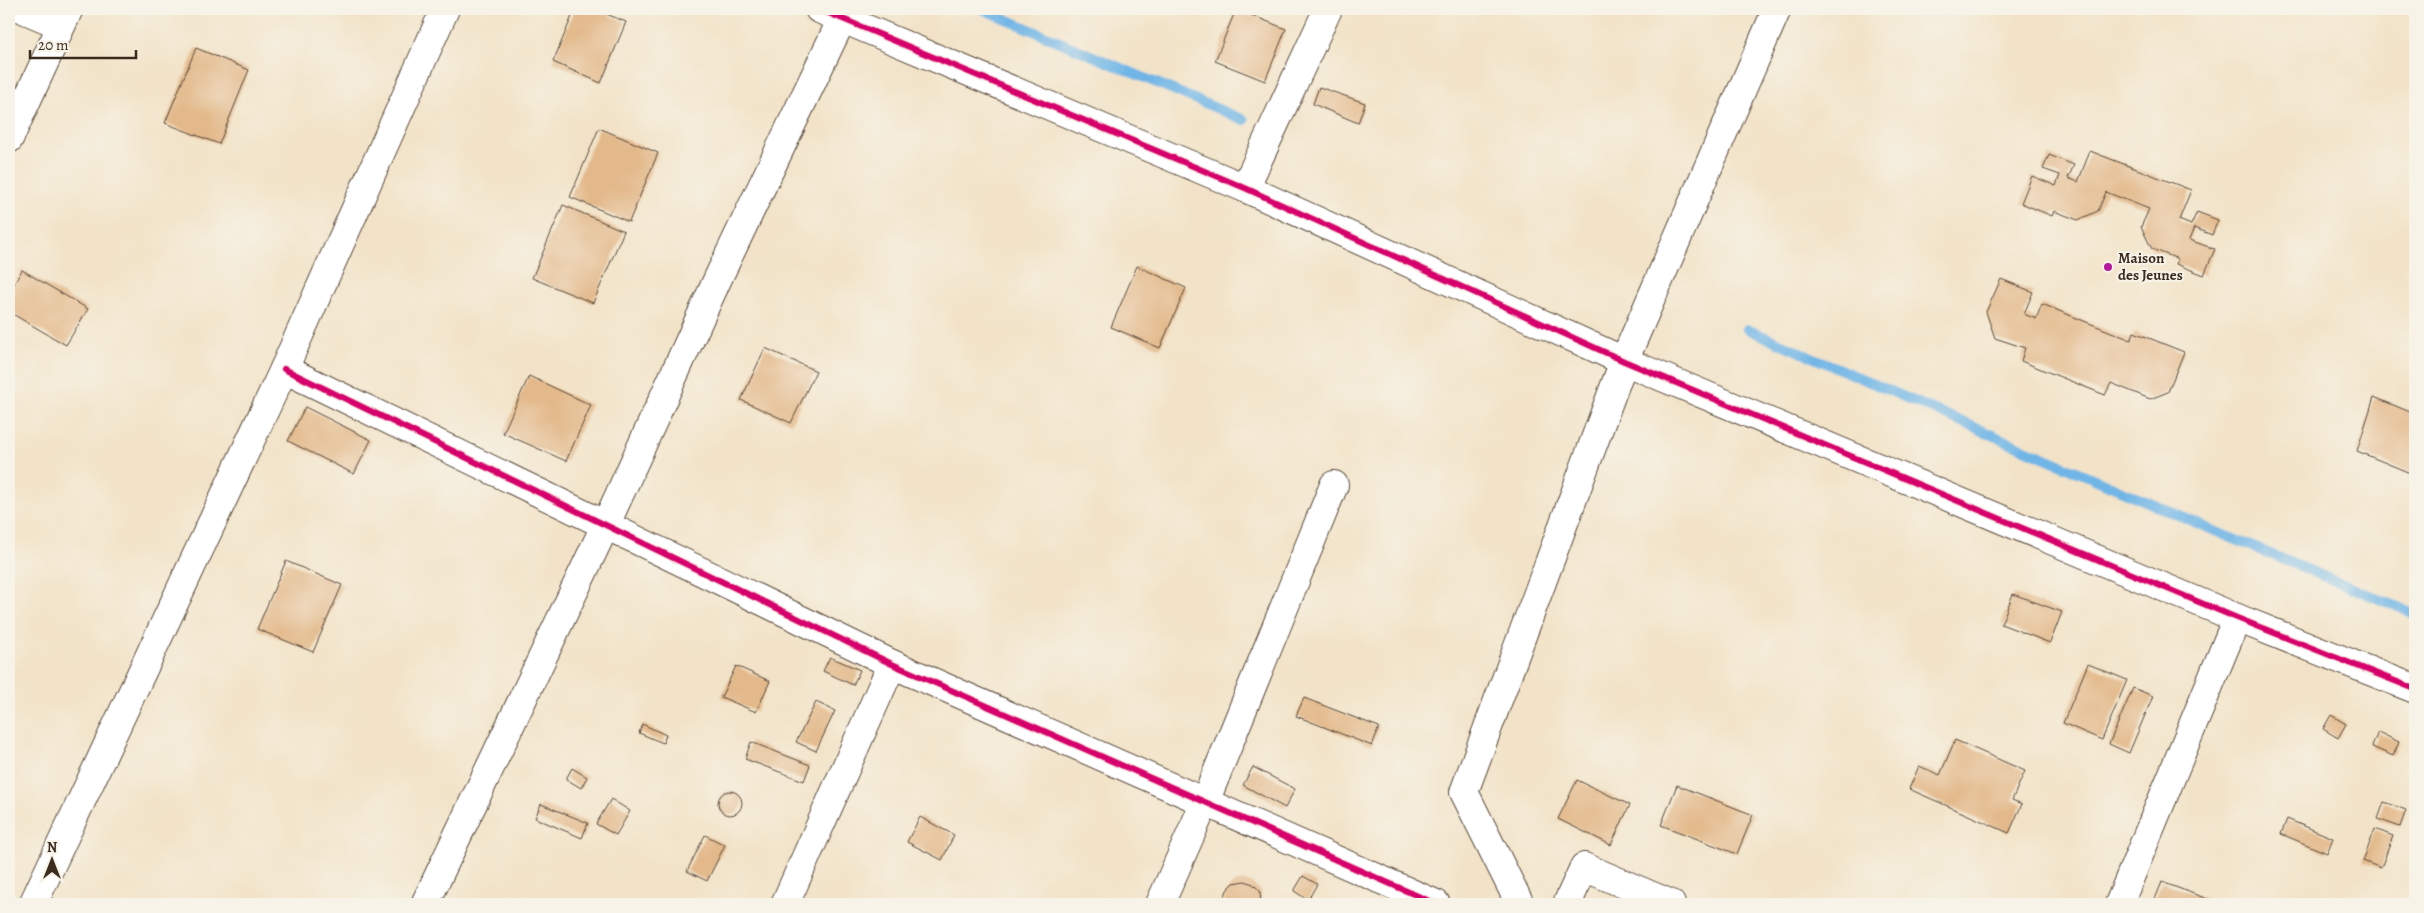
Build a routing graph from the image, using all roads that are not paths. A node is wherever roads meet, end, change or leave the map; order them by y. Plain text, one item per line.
1 (23, 9) edge
2 (445, 9) edge
3 (1328, 9) edge
4 (1777, 9) edge
5 (831, 14) edge
6 (65, 17) edge
7 (9, 139) edge
8 (1244, 188) junction
9 (1624, 361) junction
10 (284, 369) junction
11 (1334, 485) dead end
12 (606, 524) junction
13 (2237, 618) junction
14 (892, 664) junction
15 (2415, 689) edge
16 (1206, 802) junction
17 (33, 904) edge
18 (425, 904) edge
19 (785, 904) edge
20 (1160, 904) edge
21 (1436, 904) edge
22 (1520, 904) edge
23 (1567, 904) edge
24 (1671, 904) edge
25 (2119, 904) edge

1 - 6 street
2 - 10 street
3 - 8 street
4 - 9 street
5 - 8 street
5 - 12 street
6 - 7 street
8 - 9 street
9 - 13 street
9 - 22 street
10 - 12 street
10 - 17 street
11 - 16 street
12 - 14 street
12 - 18 street
13 - 15 street
13 - 25 street
14 - 16 street
14 - 19 street
16 - 20 street
16 - 21 street
23 - 24 street

